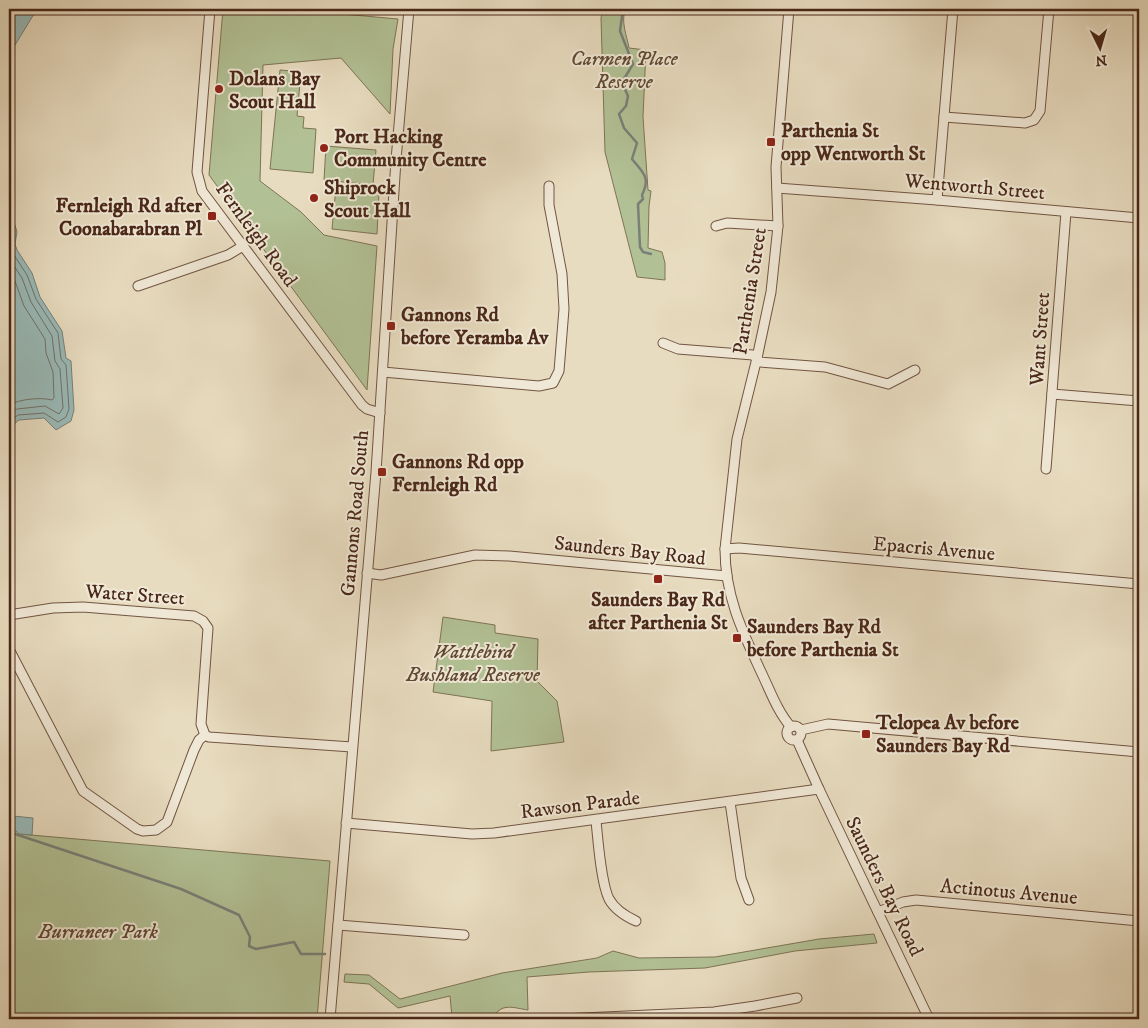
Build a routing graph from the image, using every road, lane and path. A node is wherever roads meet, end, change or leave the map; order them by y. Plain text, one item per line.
1 (210, 9) edge
2 (410, 9) edge
3 (789, 9) edge
4 (953, 9) edge
5 (1049, 9) edge
6 (944, 117) junction
7 (549, 186) dead end
8 (777, 188) junction
9 (937, 200) junction
10 (1066, 212) junction
11 (1139, 218) edge
12 (716, 226) dead end
13 (778, 226) junction
14 (243, 246) junction
15 (138, 286) dead end
16 (663, 343) dead end
17 (757, 358) junction
18 (915, 370) dead end
19 (383, 372) junction
20 (1052, 394) junction
21 (1139, 401) edge
22 (380, 414) junction
23 (1046, 469) dead end
24 (725, 549) junction
25 (367, 573) junction
26 (727, 576) junction
27 (1139, 584) edge
28 (9, 615) edge
29 (9, 649) edge
30 (791, 727) junction
31 (801, 730) junction
32 (205, 735) junction
33 (797, 740) junction
34 (352, 747) junction
35 (1139, 752) edge
36 (819, 789) junction
37 (730, 802) junction
38 (596, 821) junction
39 (346, 823) junction
40 (749, 900) dead end
41 (878, 912) junction
42 (636, 921) dead end
43 (1139, 921) edge
44 (338, 925) junction
45 (464, 935) dead end
46 (797, 998) dead end
47 (671, 1017) edge
48 (330, 1019) edge
49 (561, 1019) edge
50 (929, 1019) edge

1 - 14 street, Fernleigh Road
2 - 19 street, Gannons Road South
3 - 8 street, Parthenia Street
4 - 6 street
5 - 6 street
6 - 9 street
7 - 19 street
8 - 9 street, Wentworth Street
8 - 13 street, Parthenia Street
9 - 10 street, Wentworth Street
10 - 11 street, Wentworth Street
10 - 20 street, Want Street
12 - 13 street
13 - 17 street, Parthenia Street
14 - 15 street
14 - 22 street, Fernleigh Road
16 - 17 street
17 - 18 street
17 - 24 street, Parthenia Street
19 - 22 street, Gannons Road South
20 - 21 street
20 - 23 street, Want Street
22 - 25 street, Gannons Road South
24 - 26 street, Parthenia Street
24 - 27 street, Epacris Avenue
25 - 26 street, Saunders Bay Road
25 - 34 street, Gannons Road South
26 - 30 street, Saunders Bay Road
28 - 32 street, Water Street
29 - 32 street
30 - 31 street
30 - 33 street
31 - 33 street
31 - 35 street
32 - 34 street
33 - 36 street, Saunders Bay Road
34 - 39 street, Gannons Road South
36 - 37 street, Rawson Parade
36 - 41 street, Saunders Bay Road
37 - 38 street, Rawson Parade
37 - 40 street
38 - 39 street, Rawson Parade
38 - 42 street
39 - 44 street, Gannons Road South
41 - 43 street, Actinotus Avenue
41 - 50 street, Saunders Bay Road
44 - 45 street
44 - 48 street, Gannons Road South
46 - 47 street
47 - 49 street

